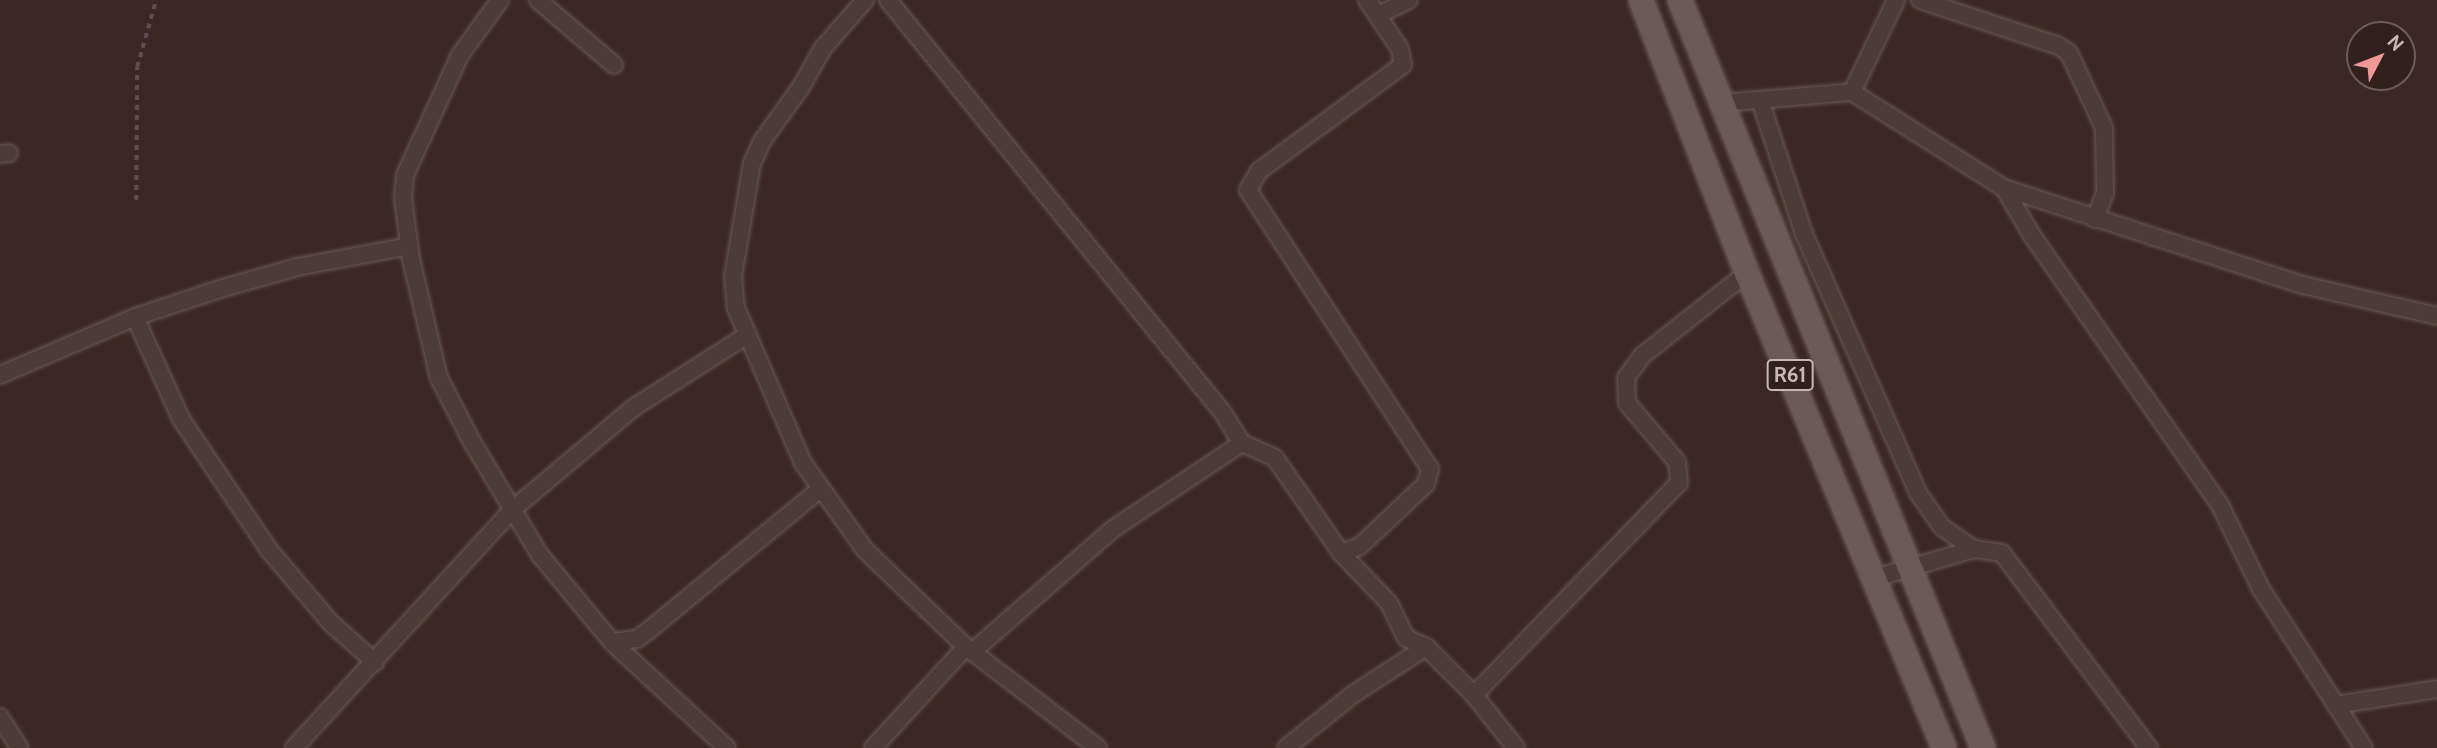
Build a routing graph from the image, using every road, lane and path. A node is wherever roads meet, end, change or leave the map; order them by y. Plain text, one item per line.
1 (156, 0) edge
2 (500, 0) edge
3 (538, 0) edge
4 (865, 0) edge
5 (888, 0) edge
6 (1367, 0) edge
7 (1409, 0) edge
8 (1641, 0) edge
9 (1680, 0) edge
10 (1896, 0) edge
11 (1920, 0) edge
12 (1378, 15) junction
13 (614, 65) dead end
14 (1853, 92) junction
15 (1760, 100) junction
16 (1722, 103) junction
17 (2004, 188) junction
18 (136, 200) dead end
19 (2095, 219) junction
20 (409, 246) junction
21 (1747, 273) junction
22 (2437, 316) edge
23 (135, 317) junction
24 (747, 335) junction
25 (0, 375) edge
26 (1241, 443) junction
27 (820, 489) junction
28 (512, 510) junction
29 (1974, 549) junction
30 (1341, 553) junction
31 (1910, 568) junction
32 (1875, 578) junction
33 (612, 642) junction
34 (1426, 647) junction
35 (969, 650) junction
36 (375, 662) junction
37 (2437, 690) edge
38 (1474, 695) junction
39 (2336, 705) junction
40 (0, 717) edge
41 (19, 748) edge
42 (293, 748) edge
43 (727, 748) edge
44 (873, 748) edge
45 (1098, 748) edge
46 (1286, 748) edge
47 (1516, 748) edge
48 (1944, 748) edge
49 (1983, 748) edge
50 (2149, 748) edge
51 (2364, 748) edge

1 - 18 path
2 - 20 street
3 - 13 street
4 - 24 street
5 - 26 street
6 - 12 street
7 - 12 street
8 - 21 main road, R61
9 - 16 main road, R61
10 - 14 street
11 - 19 street
12 - 30 street
14 - 15 street
14 - 17 street
15 - 16 street
15 - 29 street
16 - 31 main road, R61
17 - 19 street
17 - 39 street
19 - 22 street
20 - 23 street
20 - 28 street
21 - 32 main road, R61
21 - 38 street
23 - 25 street
23 - 36 street
24 - 27 street
24 - 28 street
26 - 30 street
26 - 35 street
27 - 33 street
27 - 35 street
28 - 33 street
28 - 36 street
29 - 31 street
29 - 50 street
30 - 34 street
31 - 32 street
31 - 49 main road, R61
32 - 48 main road, R61
33 - 43 street
34 - 38 street
34 - 46 street
35 - 44 street
35 - 45 street
36 - 42 street
37 - 39 street
38 - 47 street
39 - 51 street
40 - 41 street

